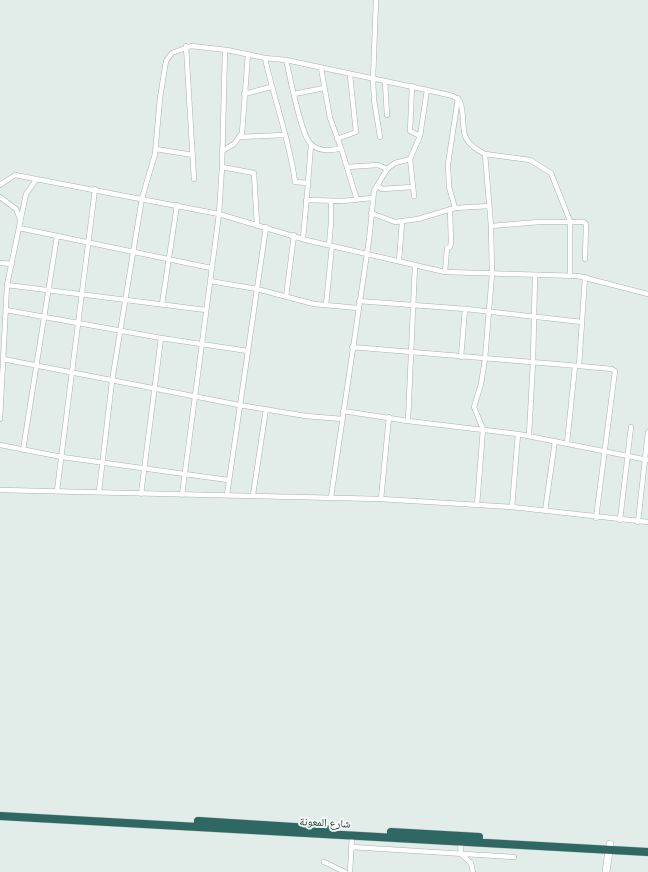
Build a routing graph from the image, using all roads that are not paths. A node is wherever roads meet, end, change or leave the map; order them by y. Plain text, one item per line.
1 (376, 0) edge
2 (186, 46) junction
3 (225, 50) junction
4 (248, 54) junction
5 (265, 58) junction
6 (286, 60) junction
7 (321, 68) junction
8 (350, 75) junction
9 (373, 79) junction
10 (385, 81) junction
11 (412, 86) junction
12 (271, 87) junction
13 (324, 88) junction
14 (427, 90) junction
15 (244, 94) junction
16 (294, 94) junction
17 (458, 98) junction
18 (386, 115) dead end
19 (284, 135) junction
20 (380, 136) dead end
21 (420, 136) junction
22 (239, 137) junction
23 (337, 139) junction
24 (311, 144) junction
25 (341, 148) junction
26 (156, 149) junction
27 (222, 151) junction
28 (485, 154) junction
29 (193, 155) junction
30 (410, 159) junction
31 (222, 167) junction
32 (347, 167) junction
33 (387, 169) junction
34 (194, 179) dead end
35 (36, 180) junction
36 (308, 183) junction
37 (0, 185) edge
38 (378, 186) junction
39 (413, 187) junction
40 (95, 189) junction
41 (414, 196) dead end
42 (0, 197) edge
43 (142, 198) junction
44 (372, 198) junction
45 (306, 200) junction
46 (357, 200) junction
47 (330, 201) junction
48 (177, 205) junction
49 (489, 206) junction
50 (453, 208) junction
51 (371, 213) junction
52 (219, 214) junction
53 (20, 219) junction
54 (570, 221) junction
55 (402, 222) junction
56 (257, 225) junction
57 (490, 226) junction
58 (266, 227) junction
59 (19, 228) junction
60 (294, 235) junction
61 (57, 236) junction
62 (303, 239) junction
63 (89, 243) junction
64 (330, 246) junction
65 (134, 253) junction
66 (366, 254) junction
67 (585, 259) dead end
68 (168, 260) junction
69 (399, 261) junction
70 (0, 263) edge
71 (12, 264) junction
72 (415, 265) junction
73 (211, 268) junction
74 (445, 272) junction
75 (492, 274) junction
76 (534, 275) junction
77 (570, 275) junction
78 (585, 276) junction
79 (210, 281) junction
80 (7, 285) junction
81 (49, 290) junction
82 (257, 290) junction
83 (82, 294) junction
84 (648, 294) edge
85 (286, 297) junction
86 (126, 300) junction
87 (359, 301) junction
88 (162, 304) junction
89 (413, 304) junction
90 (326, 305) junction
91 (358, 308) junction
92 (465, 309) junction
93 (6, 310) junction
94 (206, 310) junction
95 (489, 312) junction
96 (44, 317) junction
97 (534, 317) junction
98 (582, 322) junction
99 (79, 323) junction
100 (2, 325) edge
101 (121, 330) junction
102 (161, 338) junction
103 (201, 344) junction
104 (352, 347) junction
105 (2, 350) edge
106 (248, 351) junction
107 (411, 353) junction
108 (461, 357) junction
109 (485, 358) junction
110 (3, 359) junction
111 (533, 362) junction
112 (37, 366) junction
113 (577, 366) junction
114 (73, 373) junction
115 (112, 381) junction
116 (1, 385) edge
117 (154, 389) junction
118 (194, 396) junction
119 (239, 405) junction
120 (266, 409) junction
121 (343, 412) junction
122 (389, 418) junction
123 (0, 419) edge
124 (342, 419) junction
125 (408, 421) junction
126 (631, 427) dead end
127 (483, 429) junction
128 (648, 432) edge
129 (518, 434) junction
130 (528, 435) junction
131 (555, 441) junction
132 (567, 443) junction
133 (0, 446) edge
134 (23, 450) junction
135 (605, 452) junction
136 (627, 456) junction
137 (62, 457) junction
138 (646, 459) edge
139 (103, 463) junction
140 (144, 469) junction
141 (185, 475) junction
142 (228, 480) junction
143 (0, 490) edge
144 (57, 491) junction
145 (99, 492) junction
146 (141, 494) junction
147 (182, 494) junction
148 (227, 495) junction
149 (253, 495) junction
150 (332, 497) junction
151 (381, 499) junction
152 (477, 505) junction
153 (512, 507) junction
154 (545, 511) junction
155 (596, 518) junction
156 (620, 520) junction
157 (638, 522) junction
158 (648, 522) edge
159 (0, 811) edge
160 (0, 816) edge
161 (352, 835) junction
162 (460, 841) junction
163 (648, 846) edge
164 (351, 847) junction
165 (610, 847) junction
166 (648, 852) edge
167 (461, 854) junction
168 (514, 857) dead end
169 (324, 862) dead end
170 (345, 872) edge
171 (350, 872) edge
172 (473, 872) edge
173 (606, 872) edge

1 - 9 street
2 - 3 street
2 - 26 street
2 - 29 street
3 - 4 street
3 - 27 street
4 - 5 street
4 - 15 street
5 - 6 street
5 - 12 street
6 - 7 street
6 - 16 street
7 - 8 street
7 - 13 street
8 - 9 street
8 - 23 street
9 - 10 street
9 - 20 street
10 - 11 street
10 - 18 street
11 - 14 street
11 - 21 street
12 - 15 street
12 - 19 street
13 - 16 street
13 - 23 street
14 - 17 street
14 - 21 street
15 - 22 street
16 - 24 street
17 - 28 street
17 - 50 street
19 - 22 street
19 - 36 street
21 - 30 street
22 - 27 street
23 - 25 street
24 - 25 street
24 - 36 street
25 - 32 street
26 - 29 street
26 - 43 street
27 - 31 street
28 - 49 street
28 - 54 street
29 - 34 street
30 - 33 street
30 - 39 street
31 - 52 street
31 - 56 street
32 - 33 street
32 - 46 street
33 - 38 street
35 - 37 street
35 - 40 street
35 - 53 street
36 - 45 street
38 - 39 street
38 - 44 street
39 - 41 street
40 - 43 street
40 - 63 street
42 - 53 street
43 - 48 street
43 - 65 street
44 - 46 street
44 - 51 street
45 - 47 street
45 - 62 street
46 - 47 street
47 - 64 street
48 - 52 street
48 - 68 street
49 - 50 street
49 - 57 street
50 - 55 street
50 - 74 street
51 - 55 street
51 - 66 street
52 - 56 street
52 - 73 street
53 - 59 street
54 - 57 street
54 - 67 street
54 - 77 street
55 - 69 street
56 - 58 street
57 - 75 street
58 - 60 street
58 - 82 street
59 - 61 street
59 - 71 street
60 - 62 street
60 - 85 street
61 - 63 street
61 - 81 street
62 - 64 street
63 - 65 street
63 - 83 street
64 - 66 street
64 - 90 street
65 - 68 street
65 - 86 street
66 - 69 street
66 - 87 street
68 - 73 street
68 - 88 street
69 - 72 street
70 - 71 street
71 - 80 street
72 - 74 street
72 - 89 street
73 - 79 street
74 - 75 street
75 - 76 street
75 - 95 street
76 - 77 street
76 - 97 street
77 - 78 street
78 - 84 street
78 - 98 street
79 - 82 street
79 - 94 street
80 - 81 street
80 - 93 street
81 - 83 street
81 - 96 street
82 - 85 street
82 - 106 street
83 - 86 street
83 - 99 street
85 - 90 street
86 - 88 street
86 - 101 street
87 - 89 street
87 - 91 street
88 - 94 street
89 - 92 street
89 - 107 street
90 - 91 street
91 - 104 street
92 - 95 street
92 - 108 street
93 - 96 street
93 - 100 street
94 - 103 street
95 - 97 street
95 - 109 street
96 - 99 street
96 - 112 street
97 - 98 street
97 - 111 street
98 - 113 street
99 - 101 street
99 - 114 street
100 - 105 street
101 - 102 street
101 - 115 street
102 - 103 street
102 - 117 street
103 - 106 street
103 - 118 street
104 - 107 street
104 - 121 street
105 - 110 street
106 - 119 street
107 - 108 street
107 - 125 street
108 - 109 street
109 - 111 street
109 - 127 street
110 - 112 street
110 - 116 street
111 - 113 street
111 - 130 street
112 - 114 street
112 - 134 street
113 - 132 street
113 - 135 street
114 - 115 street
114 - 137 street
115 - 117 street
115 - 139 street
116 - 123 street
117 - 118 street
117 - 140 street
118 - 119 street
118 - 141 street
119 - 120 street
119 - 142 street
120 - 124 street
120 - 149 street
121 - 122 street
121 - 124 street
122 - 125 street
122 - 151 street
124 - 150 street
125 - 127 street
126 - 136 street
127 - 129 street
127 - 152 street
128 - 138 street
129 - 130 street
129 - 153 street
130 - 131 street
131 - 132 street
131 - 154 street
132 - 135 street
133 - 134 street
134 - 137 street
135 - 136 street
135 - 155 street
136 - 138 street
136 - 156 street
137 - 139 street
137 - 144 street
138 - 157 street
139 - 140 street
139 - 145 street
140 - 141 street
140 - 146 street
141 - 142 street
141 - 147 street
142 - 148 street
143 - 144 street
144 - 145 street
145 - 146 street
146 - 147 street
147 - 148 street
148 - 149 street
149 - 150 street
150 - 151 street
151 - 152 street
152 - 153 street
153 - 154 street
154 - 155 street
155 - 156 street
156 - 157 street
157 - 158 street
159 - 165 highway, شارع المعونة
160 - 161 highway, شارع المعونة
161 - 162 highway, شارع المعونة
161 - 164 street
162 - 165 highway, شارع المعونة
162 - 167 street
163 - 165 highway, شارع المعونة
164 - 167 street
164 - 171 street
165 - 166 highway, شارع المعونة
165 - 173 street
167 - 168 street
167 - 172 street
169 - 170 street

